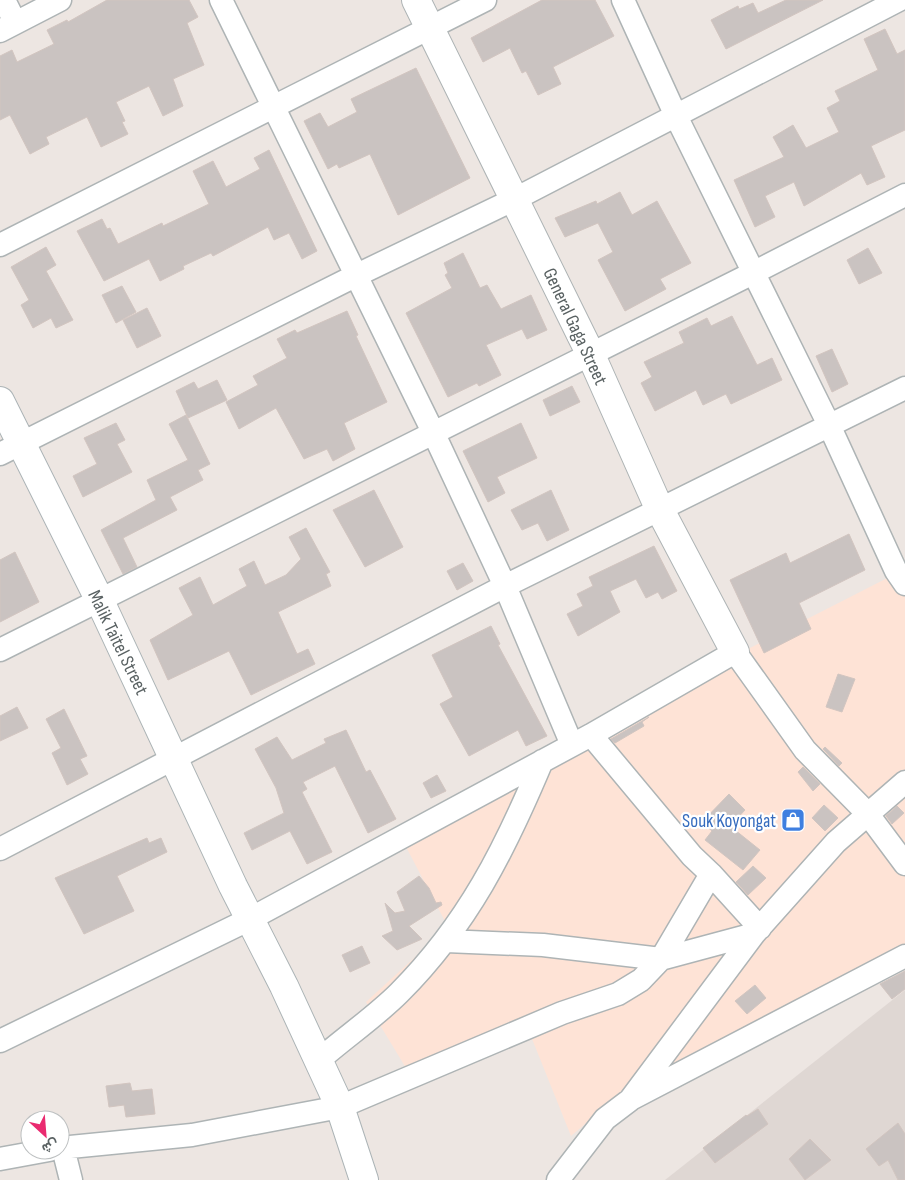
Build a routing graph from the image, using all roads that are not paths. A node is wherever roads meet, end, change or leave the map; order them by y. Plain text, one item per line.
1 (4, 0) edge
2 (60, 0) edge
3 (221, 0) edge
4 (416, 0) edge
5 (485, 0) edge
6 (623, 0) edge
7 (899, 0) edge
8 (8, 27) edge
9 (430, 29) junction
10 (273, 107) junction
11 (676, 116) junction
12 (905, 194) edge
13 (515, 199) junction
14 (0, 245) edge
15 (755, 272) junction
16 (357, 275) junction
17 (590, 353) junction
18 (905, 388) edge
19 (0, 401) edge
20 (829, 425) junction
21 (433, 432) junction
22 (11, 449) edge
23 (659, 508) junction
24 (905, 584) edge
25 (506, 586) junction
26 (98, 599) junction
27 (0, 650) edge
28 (735, 652) junction
29 (582, 740) junction
30 (174, 757) junction
31 (542, 761) junction
32 (905, 782) edge
33 (867, 813) junction
34 (0, 849) edge
35 (905, 864) edge
36 (711, 874) junction
37 (250, 919) junction
38 (757, 931) junction
39 (446, 941) junction
40 (905, 956) edge
41 (662, 959) junction
42 (0, 1041) edge
43 (318, 1061) junction
44 (630, 1100) junction
45 (340, 1108) junction
46 (70, 1148) edge
47 (20, 1155) edge
48 (0, 1159) edge
49 (62, 1160) edge
50 (71, 1180) edge
51 (364, 1180) edge
52 (558, 1180) edge

1 - 8 street
2 - 8 street
3 - 10 street
4 - 9 main road, General Gaga Street
5 - 9 street
6 - 11 street
7 - 11 street
9 - 10 street
9 - 13 main road, General Gaga Street
10 - 14 street
10 - 16 street
11 - 13 street
11 - 15 street
12 - 15 street
13 - 16 street
13 - 17 main road, General Gaga Street
15 - 17 street
15 - 20 street
16 - 21 street
16 - 22 street
17 - 21 street
17 - 23 main road, General Gaga Street
18 - 20 street
19 - 22 main road, Malik Taitel Street
20 - 23 street
20 - 24 street
21 - 25 street
21 - 26 street
22 - 26 main road, Malik Taitel Street
23 - 25 street
23 - 28 main road, General Gaga Street
25 - 29 street
25 - 30 street
26 - 27 street
26 - 30 main road, Malik Taitel Street
28 - 29 street
28 - 33 street
29 - 31 street
29 - 36 street
30 - 34 street
30 - 37 main road, Malik Taitel Street
31 - 37 street
31 - 39 street
32 - 33 street
33 - 35 street
33 - 38 street
36 - 38 street
36 - 41 street
37 - 42 street
37 - 43 main road, Malik Taitel Street
38 - 41 street
38 - 44 street
39 - 41 street
39 - 43 street
40 - 44 street
41 - 45 street
43 - 45 main road, Malik Taitel Street
44 - 52 street
45 - 46 street
45 - 51 main road, Malik Taitel Street
47 - 48 street
49 - 50 street

